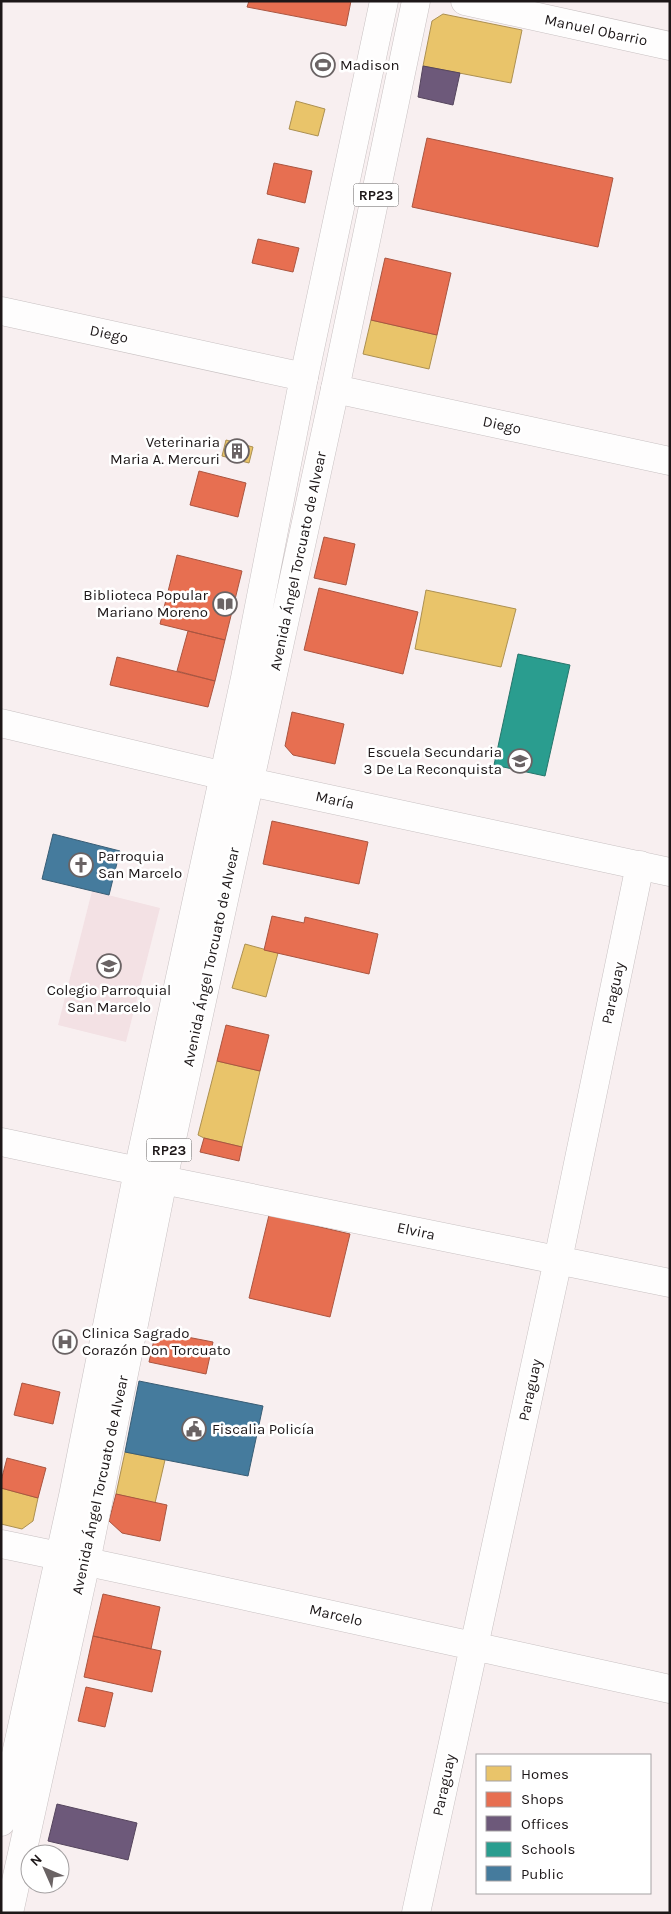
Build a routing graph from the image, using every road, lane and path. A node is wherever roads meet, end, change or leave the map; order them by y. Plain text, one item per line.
1 (384, 1) edge
2 (416, 1) edge
3 (464, 1) edge
4 (670, 46) edge
5 (1, 311) edge
6 (304, 377) junction
7 (335, 389) junction
8 (670, 461) edge
9 (1, 723) edge
10 (222, 774) junction
11 (250, 782) junction
12 (640, 866) junction
13 (670, 872) edge
14 (1, 1142) edge
15 (151, 1175) junction
16 (558, 1260) junction
17 (670, 1283) edge
18 (1, 1544) edge
19 (73, 1559) junction
20 (475, 1647) junction
21 (670, 1689) edge
22 (1, 1822) edge
23 (9, 1913) edge
24 (416, 1913) edge

1 - 6 street, Avenida Ángel Torcuato de Alvear / RP23
2 - 7 street, Avenida Ángel Torcuato de Alvear / RP23
3 - 4 street, Manuel Obarrio
5 - 6 street, Diego
6 - 10 street, Avenida Ángel Torcuato de Alvear / RP23
7 - 8 street, Diego
7 - 11 street, Avenida Ángel Torcuato de Alvear / RP23
9 - 10 street, María
10 - 11 street, María
10 - 15 street, Avenida Ángel Torcuato de Alvear / RP23
11 - 12 street, María
11 - 15 street, Avenida Ángel Torcuato de Alvear / RP23
12 - 13 street, María
12 - 16 street, Paraguay
14 - 15 street, Elvira
15 - 16 street, Elvira
15 - 19 street, Avenida Ángel Torcuato de Alvear / RP23
16 - 17 street, Elvira
16 - 20 street, Paraguay
18 - 19 street, Marcelo
19 - 20 street, Marcelo
19 - 22 street, Avenida Ángel Torcuato de Alvear / RP23
19 - 23 street, Avenida Ángel Torcuato de Alvear / RP23
20 - 21 street, Marcelo
20 - 24 street, Paraguay

